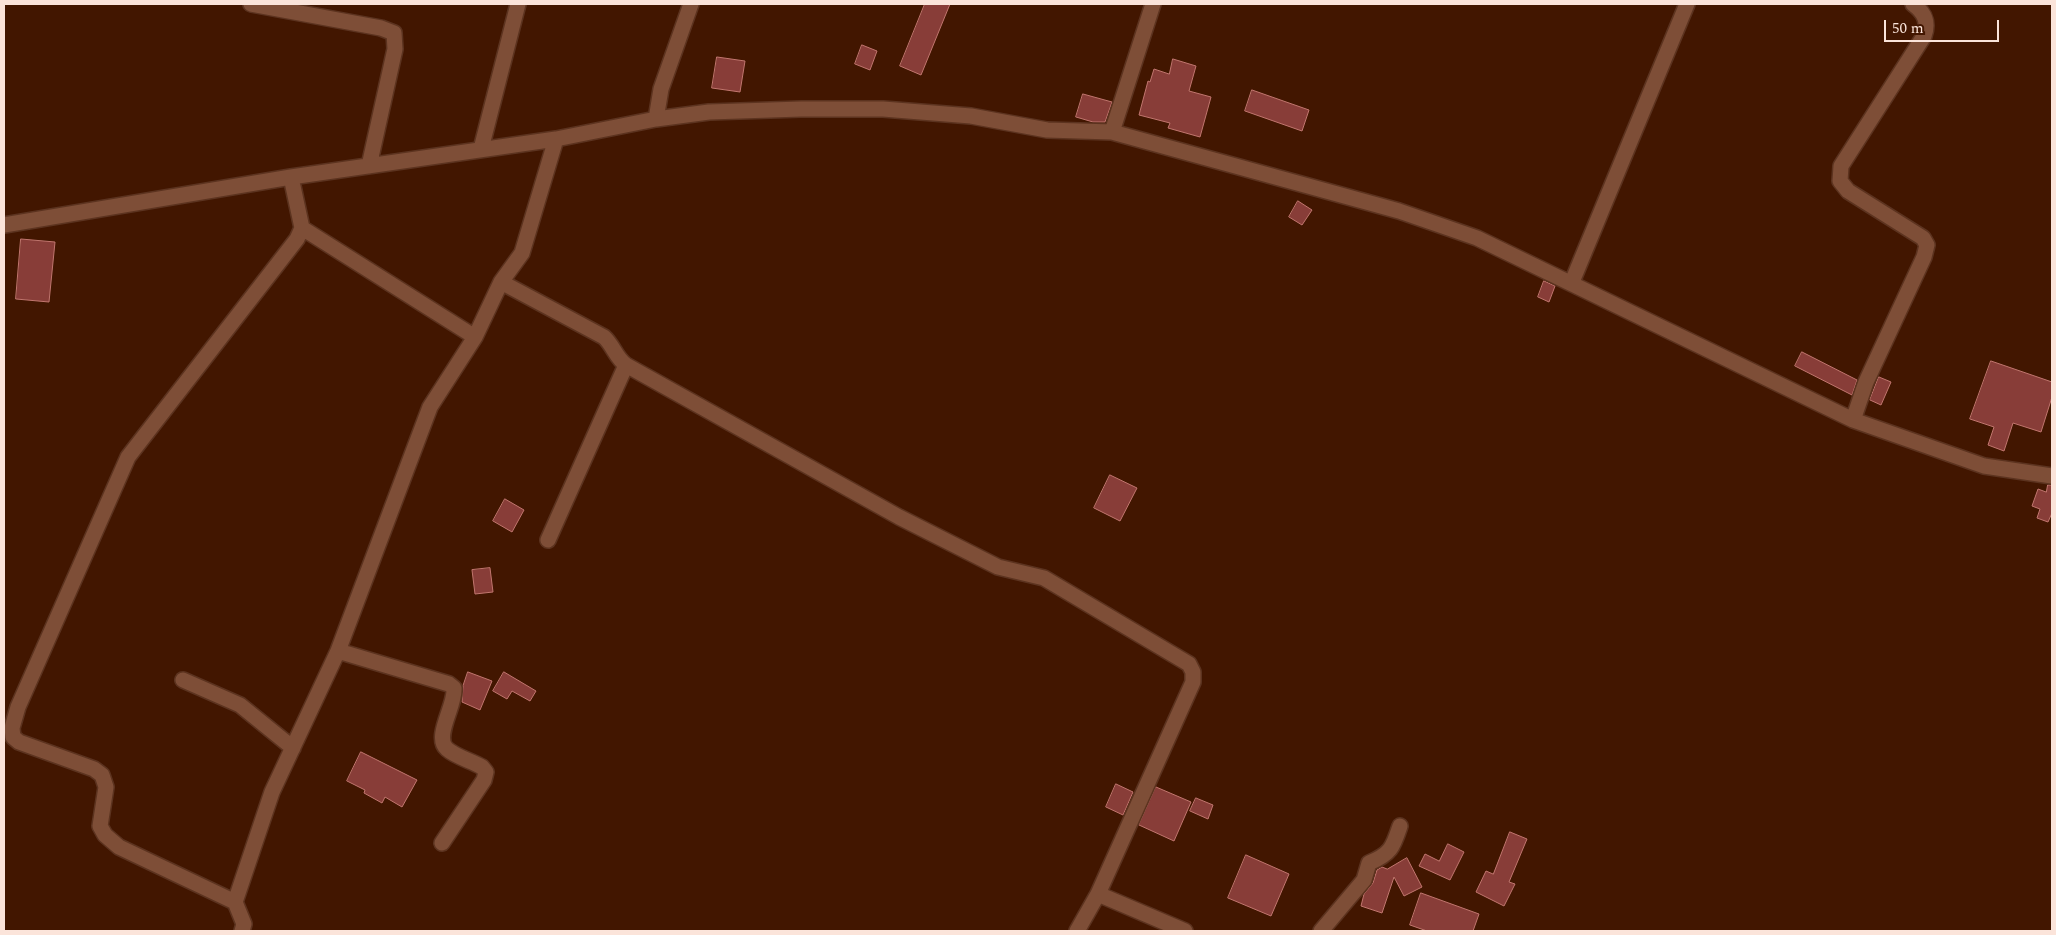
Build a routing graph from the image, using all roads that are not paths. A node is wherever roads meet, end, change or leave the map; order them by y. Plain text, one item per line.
1 (251, 4) edge
2 (518, 4) edge
3 (691, 4) edge
4 (1153, 4) edge
5 (1687, 4) edge
6 (1913, 4) edge
7 (656, 119) junction
8 (1112, 132) junction
9 (556, 139) junction
10 (481, 150) junction
11 (368, 166) junction
12 (291, 176) junction
13 (4, 225) edge
14 (302, 228) junction
15 (501, 282) junction
16 (1572, 282) junction
17 (475, 337) junction
18 (626, 365) junction
19 (1853, 420) junction
20 (2052, 476) edge
21 (548, 540) dead end
22 (338, 651) junction
23 (183, 680) dead end
24 (293, 748) junction
25 (1400, 826) dead end
26 (442, 843) dead end
27 (1098, 894) junction
28 (235, 902) junction
29 (248, 929) edge
30 (1077, 931) edge
31 (1185, 931) edge
32 (1321, 931) edge

1 - 11 street
2 - 10 street
3 - 7 street
4 - 8 street
5 - 16 street
6 - 19 street
7 - 8 street
7 - 9 street
8 - 16 street
9 - 10 street
9 - 15 street
10 - 11 street
11 - 12 street
12 - 13 street
12 - 14 street
14 - 17 street
14 - 28 street
15 - 17 street
15 - 18 street
16 - 19 street
17 - 22 street
18 - 21 street
18 - 27 street
19 - 20 street
22 - 24 street
22 - 26 street
23 - 24 street
24 - 28 street
25 - 32 street
27 - 30 street
27 - 31 street
28 - 29 street

